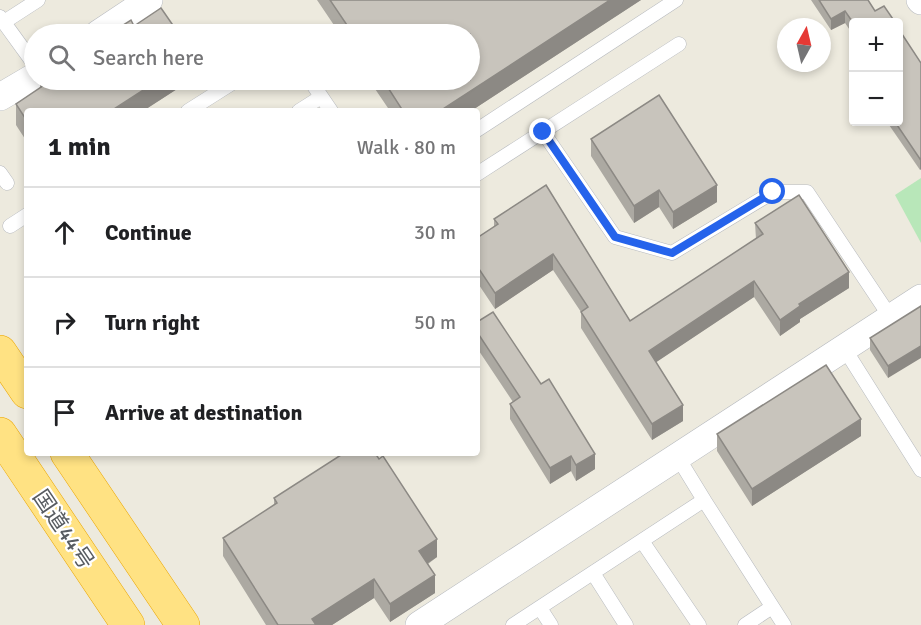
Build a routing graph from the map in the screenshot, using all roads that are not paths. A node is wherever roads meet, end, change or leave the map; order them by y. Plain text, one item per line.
1 (38, 0) edge
2 (149, 0) edge
3 (676, 0) edge
4 (2, 19) edge
5 (113, 24) edge
6 (679, 44) dead end
7 (24, 50) edge
8 (24, 83) edge
9 (221, 90) edge
10 (316, 90) edge
11 (0, 97) edge
12 (321, 97) junction
13 (193, 108) edge
14 (304, 108) edge
15 (329, 108) edge
16 (480, 128) edge
17 (543, 132) junction
18 (480, 172) edge
19 (24, 217) edge
20 (10, 226) dead end
21 (921, 298) edge
22 (891, 318) junction
23 (844, 348) junction
24 (0, 434) edge
25 (69, 456) edge
26 (678, 456) junction
27 (921, 470) edge
28 (704, 500) junction
29 (642, 541) junction
30 (593, 573) junction
31 (772, 607) junction
32 (540, 608) junction
33 (128, 625) edge
34 (183, 625) edge
35 (421, 625) edge
36 (513, 625) edge
37 (551, 625) edge
38 (626, 625) edge
39 (699, 625) edge
40 (745, 625) edge
41 (784, 625) edge

1 - 4 lane
2 - 5 street
3 - 16 lane
4 - 7 lane
6 - 17 lane
8 - 11 street
9 - 13 lane
10 - 12 lane
12 - 14 lane
12 - 15 lane
17 - 18 lane
17 - 22 lane
19 - 20 lane
21 - 22 street
22 - 23 street
23 - 26 street
23 - 27 lane
24 - 33 highway, 国道44号
25 - 34 highway, 国道44号
26 - 28 lane
26 - 35 street
28 - 29 lane
28 - 31 lane
29 - 30 lane
29 - 39 lane
30 - 32 lane
30 - 38 lane
31 - 40 lane
31 - 41 lane
32 - 36 lane
32 - 37 lane

